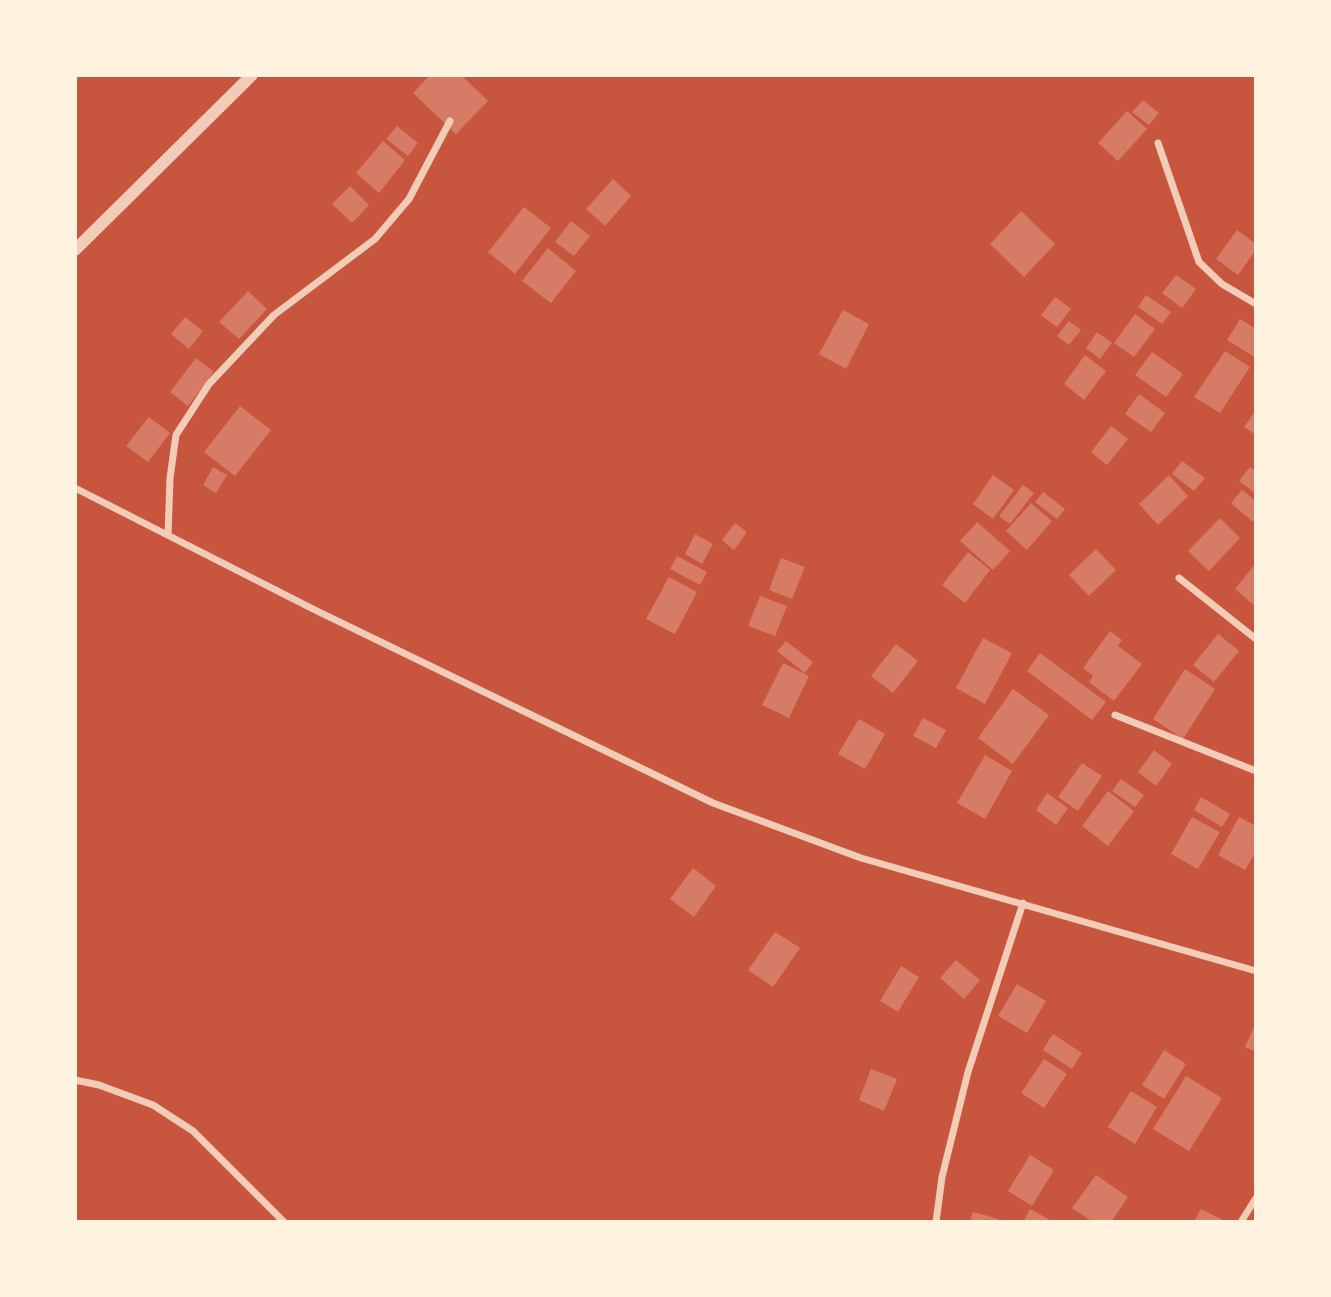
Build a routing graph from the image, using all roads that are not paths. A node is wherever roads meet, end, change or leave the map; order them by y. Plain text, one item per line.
1 (252, 75) edge
2 (450, 121) dead end
3 (1157, 143) dead end
4 (75, 250) edge
5 (1256, 304) edge
6 (75, 488) edge
7 (168, 535) junction
8 (1179, 578) dead end
9 (1256, 639) edge
10 (1115, 715) dead end
11 (1256, 771) edge
12 (1023, 903) junction
13 (1256, 971) edge
14 (75, 1080) edge
15 (1256, 1198) edge
16 (284, 1222) edge
17 (936, 1222) edge
18 (1241, 1222) edge

1 - 4 street
2 - 7 street
3 - 5 street
6 - 7 street
7 - 12 street
8 - 9 street
10 - 11 street
12 - 13 street
12 - 17 street
14 - 16 street
15 - 18 street

